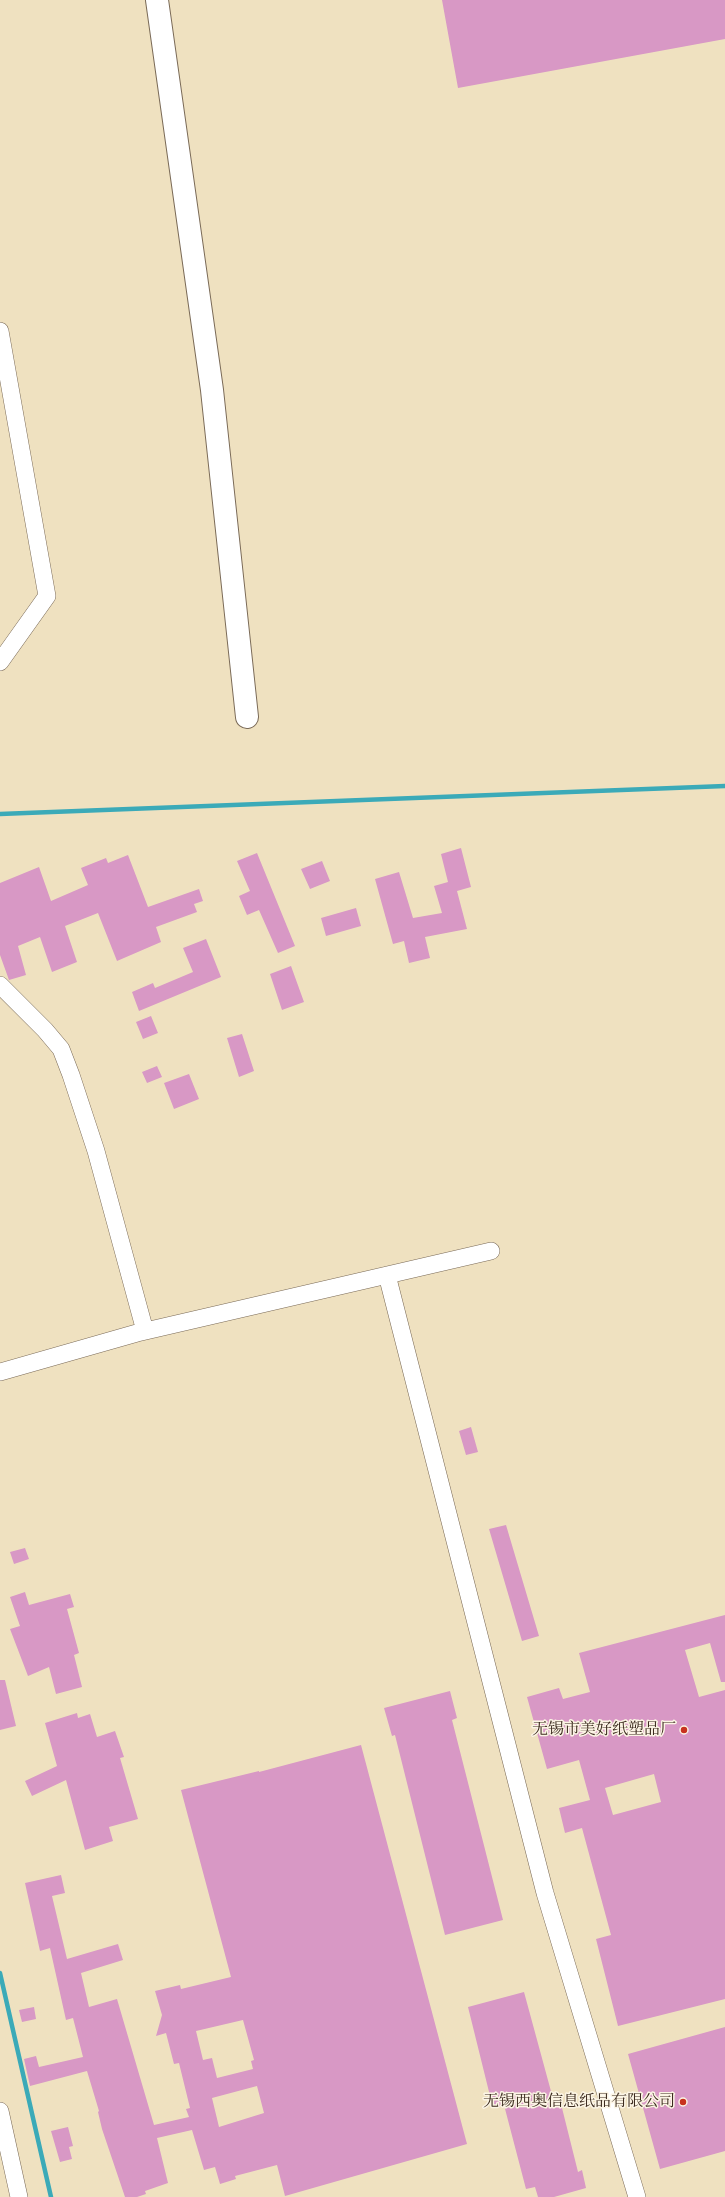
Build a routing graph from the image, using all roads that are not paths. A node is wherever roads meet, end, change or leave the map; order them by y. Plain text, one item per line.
1 (157, 0) edge
2 (0, 331) edge
3 (0, 662) edge
4 (247, 717) dead end
5 (0, 986) edge
6 (492, 1251) dead end
7 (387, 1275) junction
8 (145, 1331) junction
9 (0, 1372) edge
10 (0, 2111) edge
11 (19, 2197) edge
12 (638, 2197) edge

1 - 4 street
2 - 3 street
5 - 8 street
6 - 7 street
7 - 8 street
7 - 12 street
8 - 9 street
10 - 11 street

